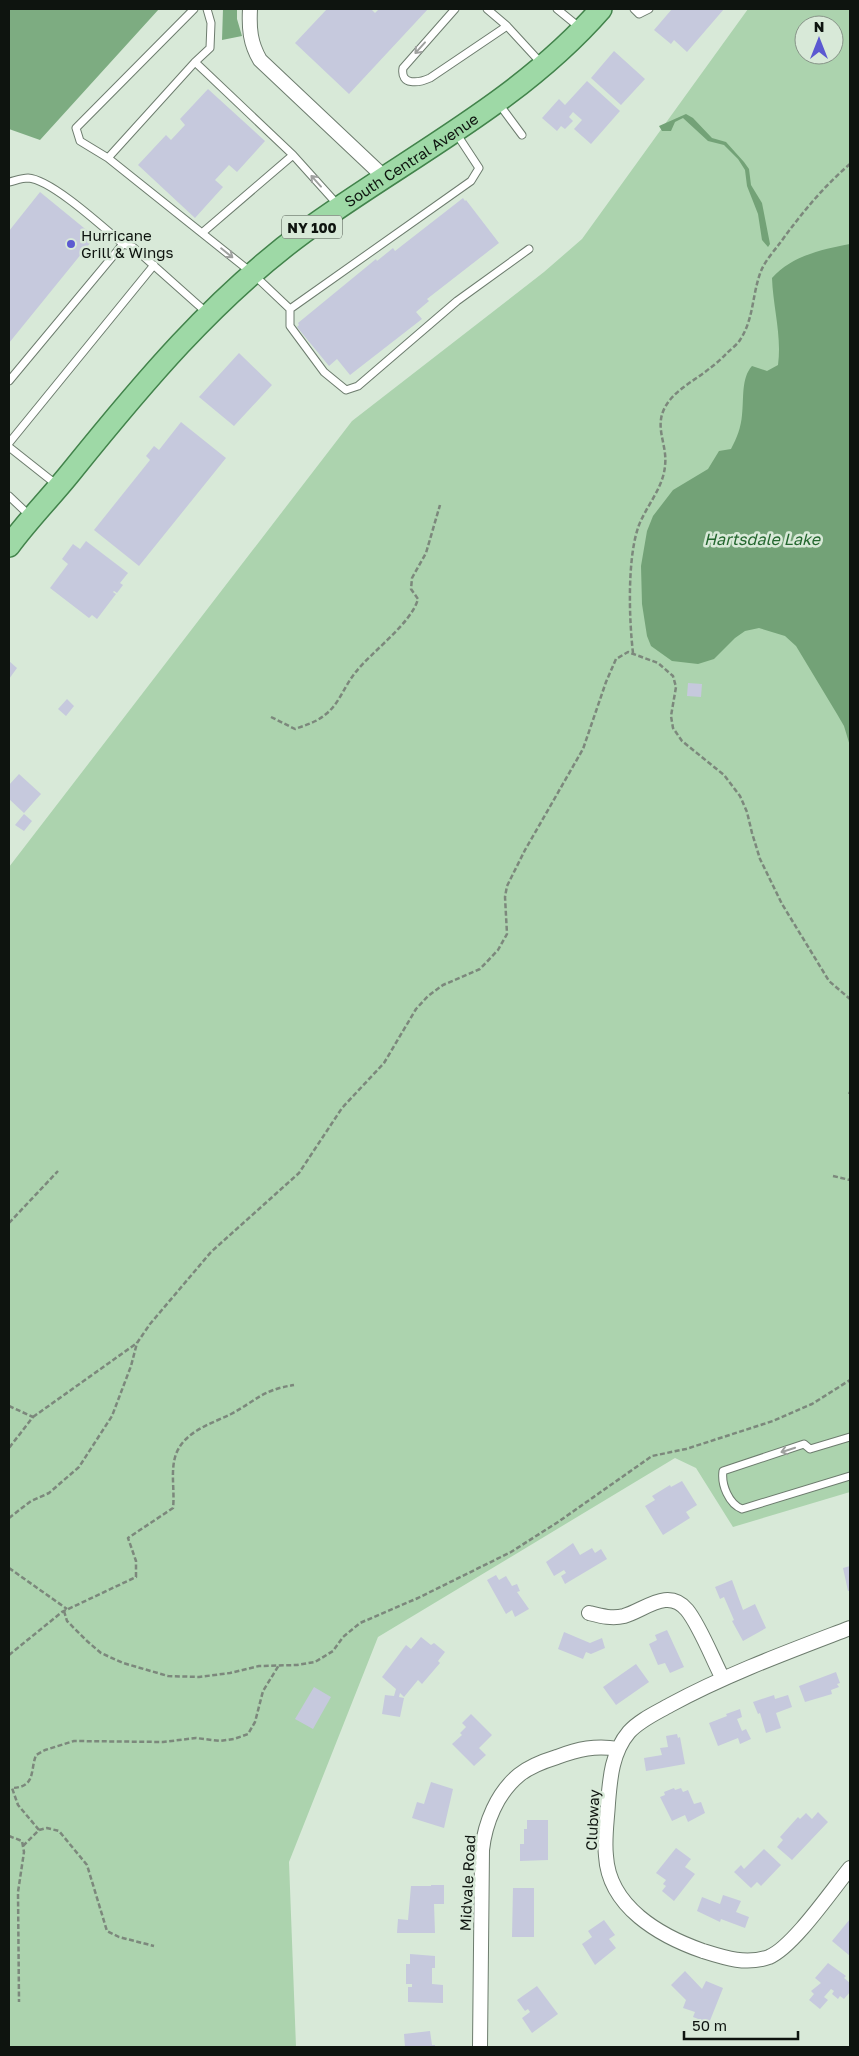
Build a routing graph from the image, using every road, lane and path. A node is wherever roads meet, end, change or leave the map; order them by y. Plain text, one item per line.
1 (194, 9) edge
2 (207, 9) edge
3 (250, 9) edge
4 (487, 9) edge
5 (557, 9) edge
6 (601, 9) edge
7 (634, 9) edge
8 (649, 9) edge
9 (454, 10) edge
10 (507, 26) junction
11 (581, 29) junction
12 (195, 62) junction
13 (543, 65) junction
14 (497, 101) junction
15 (454, 131) junction
16 (522, 135) dead end
17 (293, 155) junction
18 (108, 158) junction
19 (850, 164) edge
20 (384, 177) junction
21 (9, 182) edge
22 (339, 207) junction
23 (202, 233) junction
24 (122, 244) junction
25 (529, 249) dead end
26 (154, 265) junction
27 (252, 274) junction
28 (290, 309) junction
29 (208, 314) junction
30 (9, 381) edge
31 (9, 443) edge
32 (9, 447) edge
33 (59, 486) junction
34 (9, 496) edge
35 (440, 506) dead end
36 (31, 517) junction
37 (9, 546) edge
38 (633, 653) junction
39 (271, 717) dead end
40 (850, 998) edge
41 (58, 1171) dead end
42 (833, 1176) dead end
43 (850, 1180) edge
44 (9, 1223) edge
45 (137, 1343) junction
46 (850, 1380) edge
47 (294, 1385) dead end
48 (9, 1406) edge
49 (33, 1417) junction
50 (850, 1437) edge
51 (9, 1448) edge
52 (850, 1476) edge
53 (9, 1518) edge
54 (9, 1568) edge
55 (66, 1610) junction
56 (589, 1614) dead end
57 (850, 1628) edge
58 (9, 1655) edge
59 (279, 1665) junction
60 (723, 1679) junction
61 (618, 1749) junction
62 (39, 1830) junction
63 (9, 1836) edge
64 (23, 1846) junction
65 (850, 1868) edge
66 (154, 1946) dead end
67 (19, 2002) dead end
68 (480, 2047) edge

1 - 18 lane
2 - 12 lane
3 - 20 street
4 - 10 lane
5 - 11 lane
6 - 11 main road, South Central Avenue / NY 100
7 - 8 lane
9 -> 10 lane
10 - 13 lane
11 - 13 main road, South Central Avenue / NY 100
12 - 17 lane
12 - 18 lane
13 - 14 main road, South Central Avenue / NY 100
14 - 15 main road, South Central Avenue / NY 100
14 - 16 lane
15 - 20 main road, South Central Avenue / NY 100
15 - 28 lane
22 -> 17 lane
17 - 23 lane
18 - 23 lane
19 - 38 path
20 - 22 main road, South Central Avenue / NY 100
21 - 24 lane
22 - 27 main road, South Central Avenue / NY 100
23 -> 27 lane
24 - 26 lane
24 - 30 lane
25 - 28 lane
26 - 29 lane
26 - 31 lane
27 - 28 lane
27 - 29 main road, South Central Avenue / NY 100
29 - 33 main road, South Central Avenue / NY 100
32 - 33 lane
33 - 36 main road, NY 100
34 - 36 lane
35 - 39 path
36 - 37 main road, NY 100
38 - 40 path
38 - 45 path
41 - 44 path
42 - 43 path
45 - 49 path
45 - 53 path
46 - 59 path
47 - 55 path
48 - 49 path
49 - 51 path
50 -> 52 lane
54 - 55 path
55 - 58 path
55 - 59 path
56 - 60 street
57 - 60 street, Clubway
59 - 62 path
60 - 61 street, Clubway
61 - 65 street, Clubway
61 - 68 street, Midvale Road
62 - 64 path
62 - 66 path
63 - 64 path
64 - 67 path

